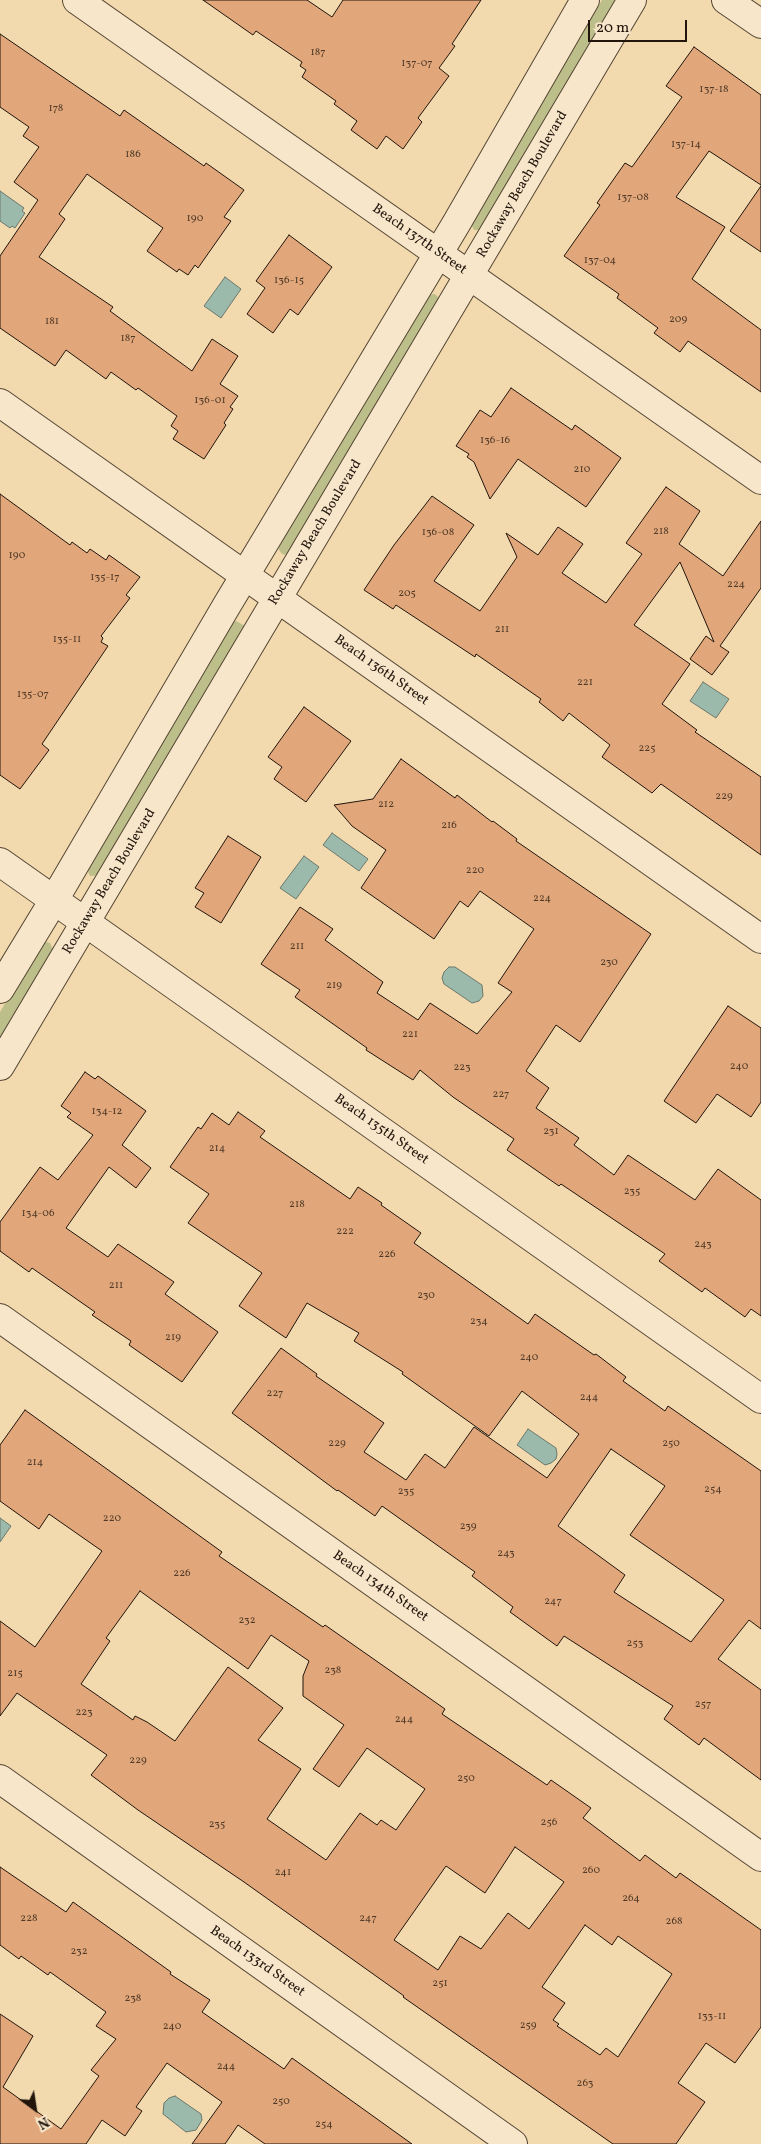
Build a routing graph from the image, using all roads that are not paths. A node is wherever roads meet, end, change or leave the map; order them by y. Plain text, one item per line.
1 (77, 0) edge
2 (585, 0) edge
3 (632, 0) edge
4 (726, 0) edge
5 (761, 24) edge
6 (438, 253) junction
7 (470, 275) junction
8 (0, 403) edge
9 (761, 480) edge
10 (246, 576) junction
11 (278, 598) junction
12 (0, 862) edge
13 (54, 900) junction
14 (86, 922) junction
15 (761, 939) edge
16 (0, 988) edge
17 (0, 1066) edge
18 (0, 1318) edge
19 (761, 1399) edge
20 (0, 1779) edge
21 (761, 1857) edge
22 (513, 2144) edge

1 - 6 street, Beach 137th Street
2 - 6 street
3 - 7 street, Rockaway Beach Boulevard
4 - 5 street
6 - 7 street, Beach 137th Street
6 - 10 street
7 - 9 street, Beach 137th Street
7 - 11 street, Rockaway Beach Boulevard
8 - 10 street, Beach 136th Street
10 - 11 street, Beach 136th Street
10 - 13 street
11 - 14 street, Rockaway Beach Boulevard
11 - 15 street, Beach 136th Street
12 - 13 street, Beach 135th Street
13 - 14 street, Beach 135th Street
13 - 16 street
14 - 17 street, Rockaway Beach Boulevard
14 - 19 street, Beach 135th Street
18 - 21 street, Beach 134th Street
20 - 22 street, Beach 133rd Street

